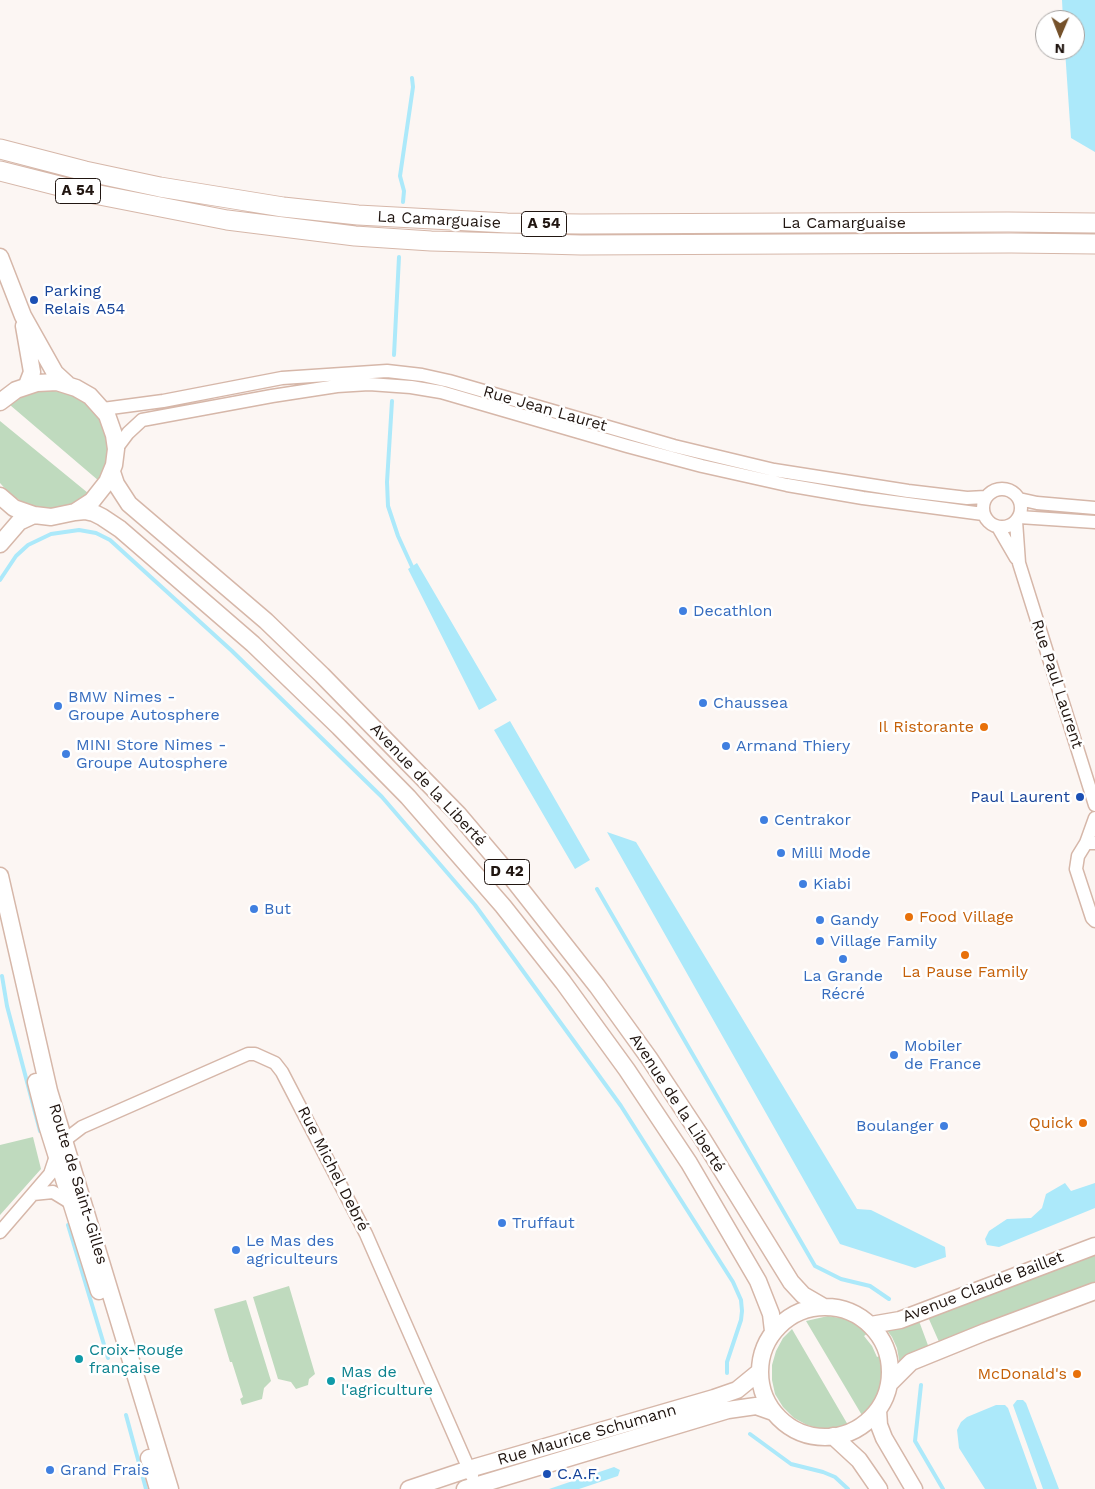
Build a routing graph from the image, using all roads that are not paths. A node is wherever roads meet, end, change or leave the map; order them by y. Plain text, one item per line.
1 (0, 148) edge
2 (1, 171) edge
3 (1095, 223) edge
4 (1095, 244) edge
5 (0, 257) edge
6 (23, 316) junction
7 (68, 384) junction
8 (27, 385) junction
9 (0, 402) edge
10 (102, 409) junction
11 (116, 449) junction
12 (112, 472) junction
13 (0, 496) edge
14 (986, 497) junction
15 (1019, 499) junction
16 (1095, 508) edge
17 (75, 512) junction
18 (983, 514) junction
19 (34, 515) junction
20 (1018, 519) junction
21 (1095, 522) edge
22 (998, 527) junction
23 (0, 544) edge
24 (1019, 563) junction
25 (1095, 805) edge
26 (1095, 818) edge
27 (1090, 843) edge
28 (0, 876) edge
29 (0, 919) edge
30 (1095, 921) edge
31 (65, 1140) junction
32 (56, 1156) junction
33 (33, 1194) junction
34 (71, 1203) junction
35 (0, 1232) edge
36 (1095, 1246) edge
37 (1095, 1292) edge
38 (822, 1306) junction
39 (871, 1325) junction
40 (773, 1331) junction
41 (759, 1372) junction
42 (889, 1384) junction
43 (878, 1410) junction
44 (773, 1412) junction
45 (833, 1436) junction
46 (469, 1469) junction
47 (474, 1488) edge
48 (158, 1489) edge
49 (170, 1489) edge
50 (409, 1489) edge
51 (880, 1489) edge
52 (914, 1489) edge

1 - 3 highway, La Camarguaise / A 54
2 - 4 highway, La Camarguaise / A 54
5 - 6 main road
6 - 7 main road
6 - 8 main road
7 - 8 main road
7 - 10 main road
8 - 9 main road
10 - 11 main road
10 - 14 street, Rue Jean Lauret
11 - 12 main road
11 - 18 street, Rue Jean Lauret
12 - 17 main road
12 - 38 main road, Avenue de la Liberté / D 42
13 - 19 main road
14 - 15 street
14 - 18 street
15 - 16 street
15 - 20 street
17 - 19 main road
17 - 40 main road, Avenue de la Liberté / D 42
18 - 22 street
19 - 23 main road
20 - 21 street
20 - 22 street
20 - 24 street, Rue Paul Laurent
22 - 24 street, Rue Paul Laurent
24 - 25 street, Rue Paul Laurent
26 - 27 street
27 - 30 street
28 - 31 main road, Route de Saint-Gilles
29 - 32 main road, Route de Saint-Gilles
31 - 32 street
31 - 46 street, Rue Michel Debré
31 - 49 main road, Route de Saint-Gilles
32 - 33 street
32 - 34 main road, Route de Saint-Gilles
33 - 34 street
33 - 35 street
34 - 48 main road, Route de Saint-Gilles
36 - 39 main road, Avenue Claude Baillet
37 - 42 main road
38 - 39 main road
38 - 40 main road
39 - 42 main road
40 - 41 main road
41 - 44 main road
41 - 46 main road, Rue Maurice Schumann
42 - 43 main road
43 - 45 main road
43 - 52 main road
44 - 45 main road
44 - 47 main road, Rue Maurice Schumann
45 - 51 main road
46 - 47 street, Rue Michel Debré
46 - 50 main road, Rue Maurice Schumann

